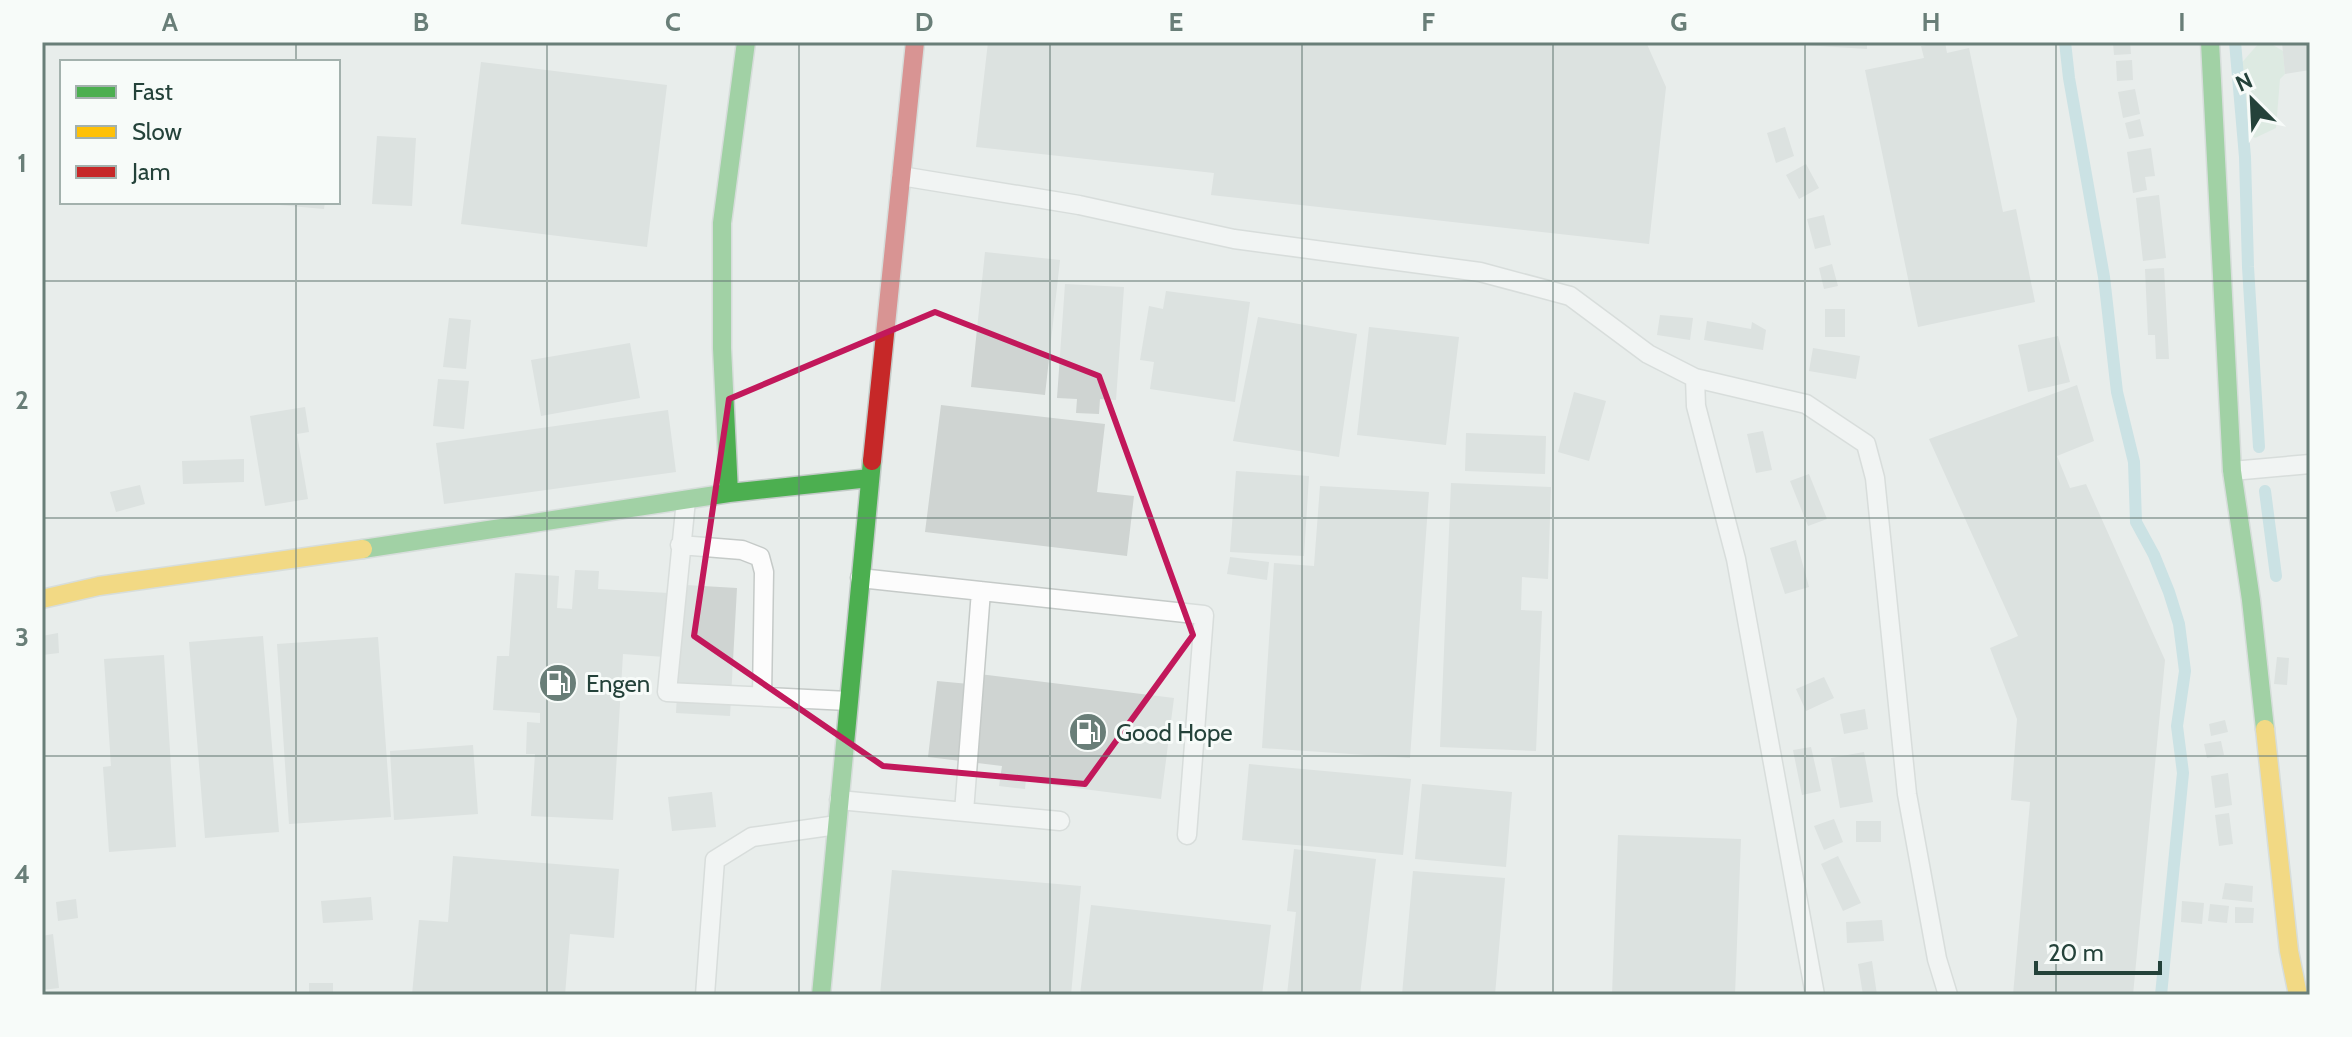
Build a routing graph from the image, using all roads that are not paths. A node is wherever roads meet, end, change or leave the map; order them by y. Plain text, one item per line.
1 (746, 42) edge
2 (915, 42) edge
3 (2210, 42) edge
4 (901, 176) junction
5 (1695, 378) junction
6 (2310, 464) edge
7 (2232, 471) junction
8 (870, 478) junction
9 (729, 493) junction
10 (686, 500) junction
11 (680, 545) junction
12 (860, 578) junction
13 (981, 591) junction
14 (42, 599) edge
15 (762, 696) junction
16 (848, 701) junction
17 (839, 800) junction
18 (964, 812) junction
19 (1060, 821) dead end
20 (837, 825) junction
21 (1187, 835) dead end
22 (705, 995) edge
23 (821, 995) edge
24 (1815, 995) edge
25 (1948, 995) edge
26 (2298, 995) edge

1 - 9 street
2 - 4 street
3 - 7 street
4 - 5 lane
4 - 8 street
5 - 24 lane
5 - 25 lane
6 - 7 lane
7 - 26 street
8 - 9 street
8 - 12 street
9 - 10 street
10 - 11 lane
10 - 14 street
11 - 15 lane
11 - 15 lane
12 - 13 lane
12 - 16 street
13 - 18 lane
13 - 21 lane
15 - 16 lane
16 - 17 street
17 - 18 lane
17 - 20 street
18 - 19 lane
20 - 22 lane
20 - 23 street

